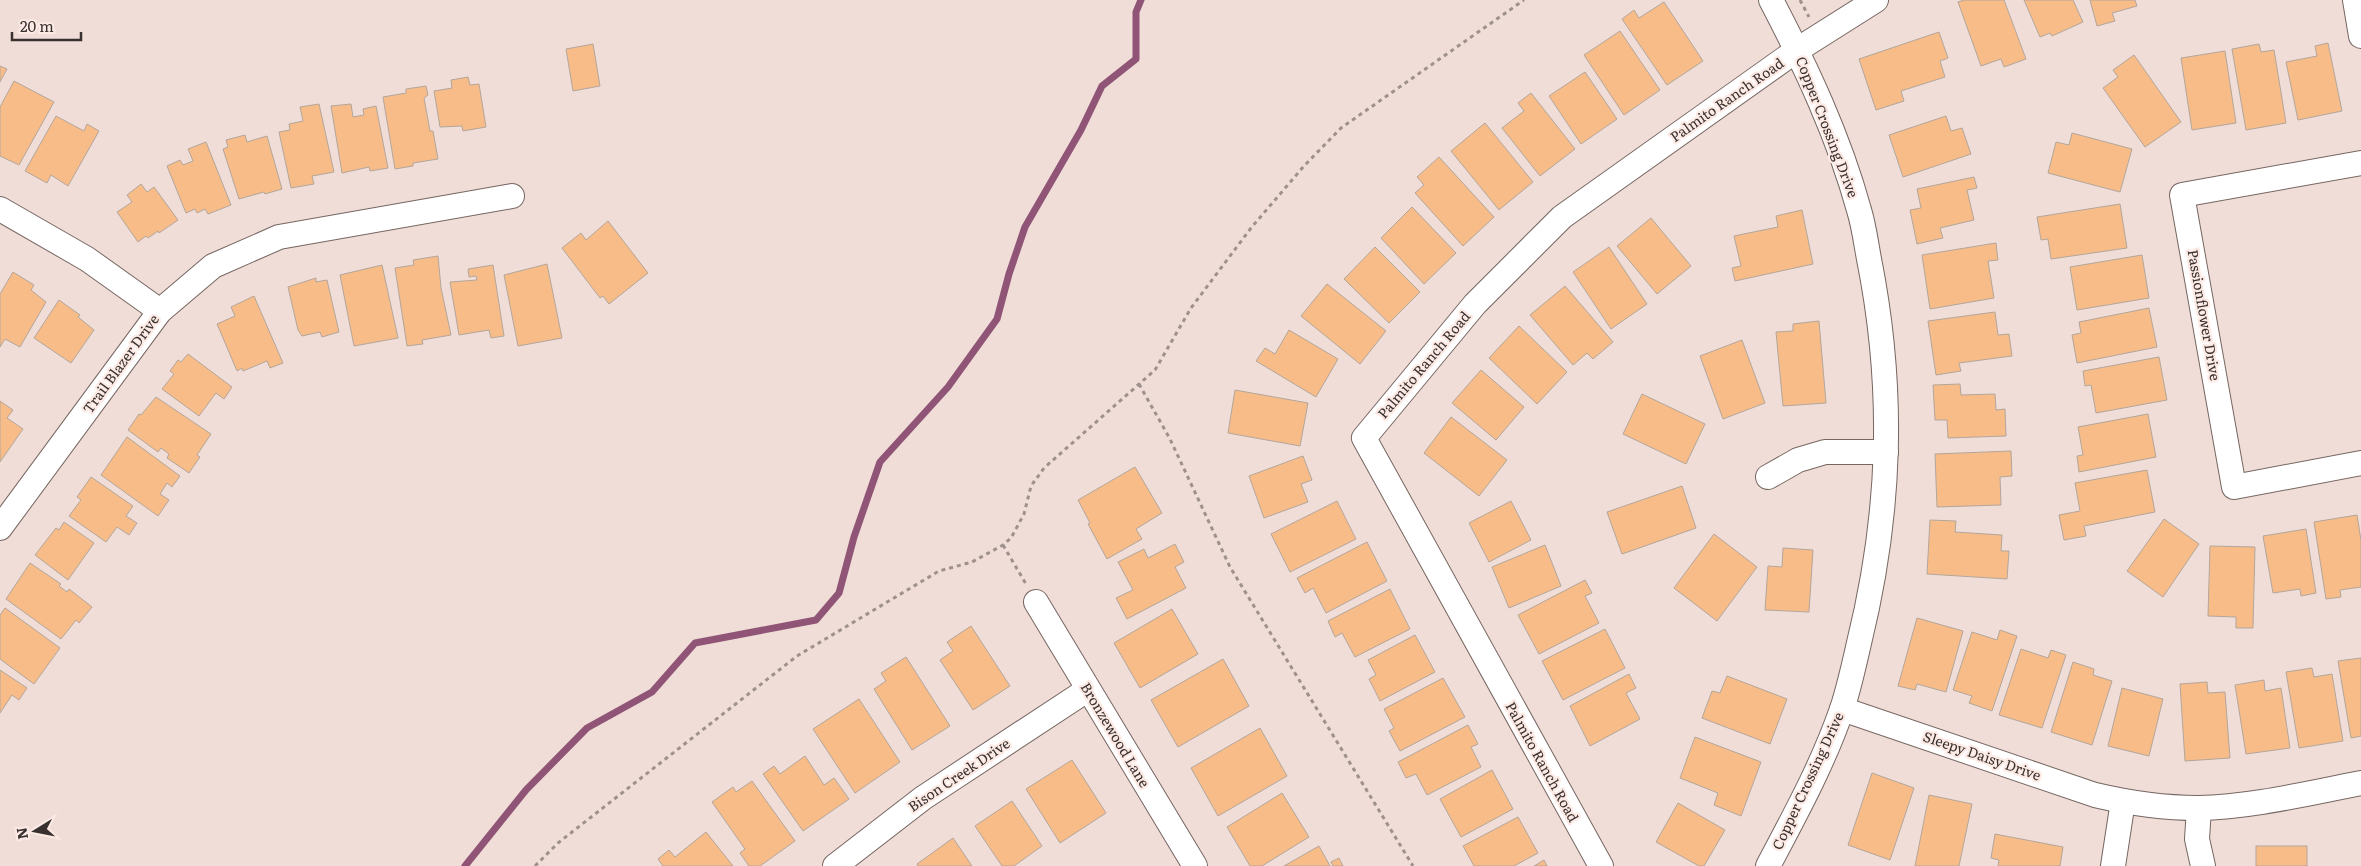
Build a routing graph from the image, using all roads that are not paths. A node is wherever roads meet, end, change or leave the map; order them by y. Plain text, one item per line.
1 (1771, 0) edge
2 (1876, 0) edge
3 (2355, 0) edge
4 (2361, 36) edge
5 (1797, 50) junction
6 (2361, 163) edge
7 (512, 196) dead end
8 (0, 209) edge
9 (160, 311) junction
10 (1886, 452) junction
11 (2361, 463) edge
12 (1768, 477) dead end
13 (0, 528) edge
14 (1036, 602) road end
15 (1088, 690) junction
16 (1842, 709) junction
17 (2361, 783) edge
18 (2123, 801) junction
19 (2199, 808) junction
20 (835, 866) edge
21 (1195, 866) edge
22 (1601, 866) edge
23 (1768, 866) edge
24 (2114, 866) edge
25 (2203, 866) edge

1 - 5 street, Copper Crossing Drive
2 - 5 street, Palmito Ranch Road
3 - 4 street
5 - 10 street, Copper Crossing Drive
5 - 22 street, Palmito Ranch Road
6 - 11 street, Passionflower Drive
7 - 9 street, Trail Blazer Drive
8 - 9 street
9 - 13 street, Trail Blazer Drive
10 - 12 street
10 - 16 street, Copper Crossing Drive
14 - 15 street, Bronzewood Lane
15 - 20 street, Bison Creek Drive
15 - 21 street, Bronzewood Lane
16 - 18 street, Sleepy Daisy Drive
16 - 23 street, Copper Crossing Drive
17 - 19 street, Sleepy Daisy Drive
18 - 19 street, Sleepy Daisy Drive
18 - 24 street
19 - 25 street

